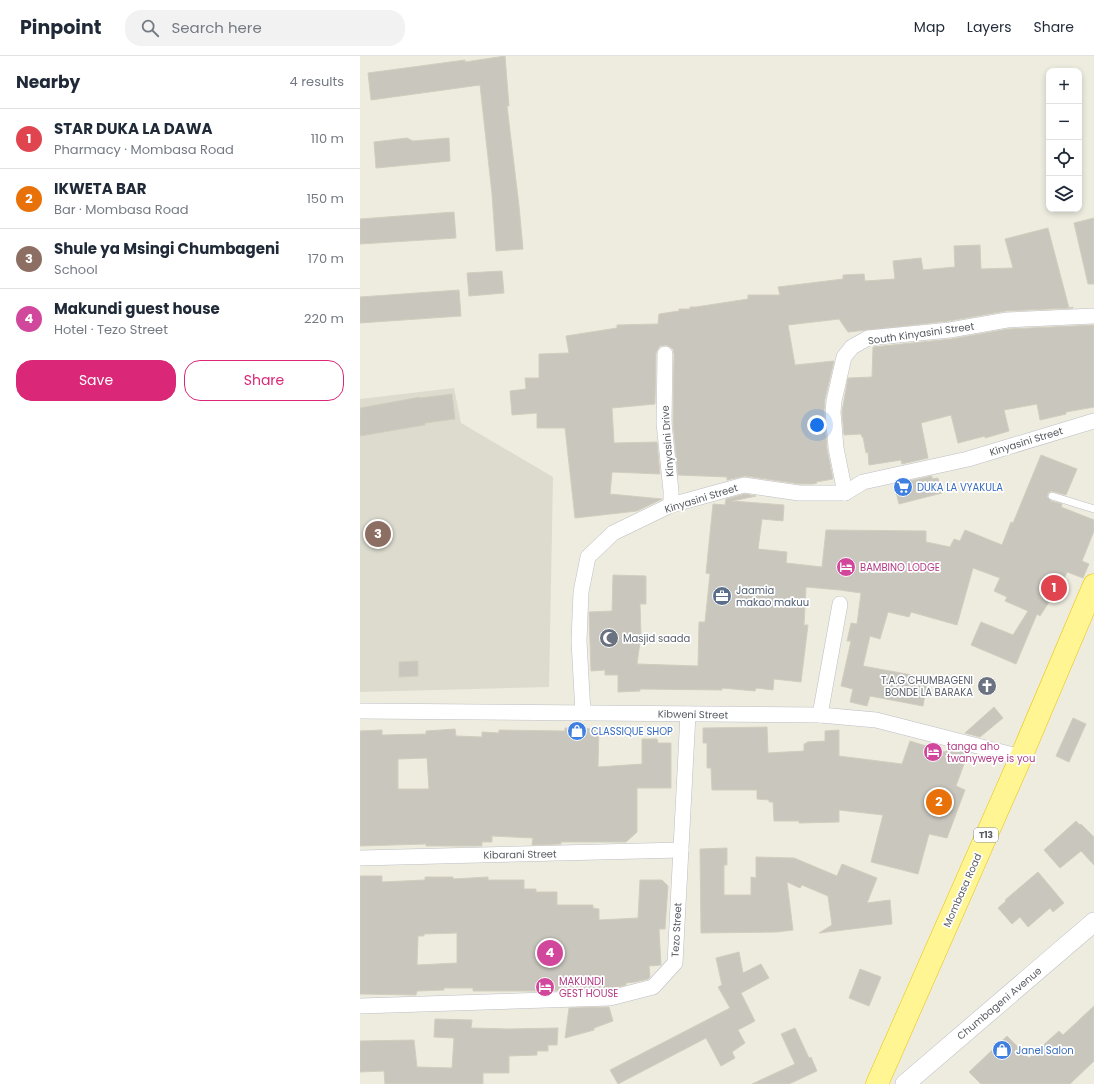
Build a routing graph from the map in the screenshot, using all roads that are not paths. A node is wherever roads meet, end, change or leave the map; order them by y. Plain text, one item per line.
1 (1094, 316) edge
2 (665, 354) dead end
3 (1094, 421) edge
4 (845, 493) junction
5 (1052, 496) dead end
6 (671, 505) junction
7 (1094, 509) edge
8 (1094, 586) edge
9 (840, 604) dead end
10 (360, 711) edge
11 (583, 713) junction
12 (688, 714) junction
13 (820, 715) junction
14 (1021, 757) junction
15 (681, 850) junction
16 (360, 858) edge
17 (1094, 922) edge
18 (360, 1006) edge
19 (877, 1084) edge
20 (905, 1084) edge

1 - 4 street, South Kinyasini Street
2 - 6 street, Kinyasini Drive
3 - 4 street, Kinyasini Street
4 - 6 street, Kinyasini Street
5 - 7 lane
6 - 11 street, Kinyasini Street
8 - 14 highway, Mombasa Road / T13
9 - 13 street
10 - 11 street, Kibweni Street
11 - 12 street, Kibweni Street
12 - 13 street, Kibweni Street
12 - 15 street, Tezo Street
13 - 14 street, Kibweni Street
14 - 19 highway, Mombasa Road / T13
15 - 16 street, Kibarani Street
15 - 18 street, Tezo Street
17 - 20 street, Chumbageni Avenue

